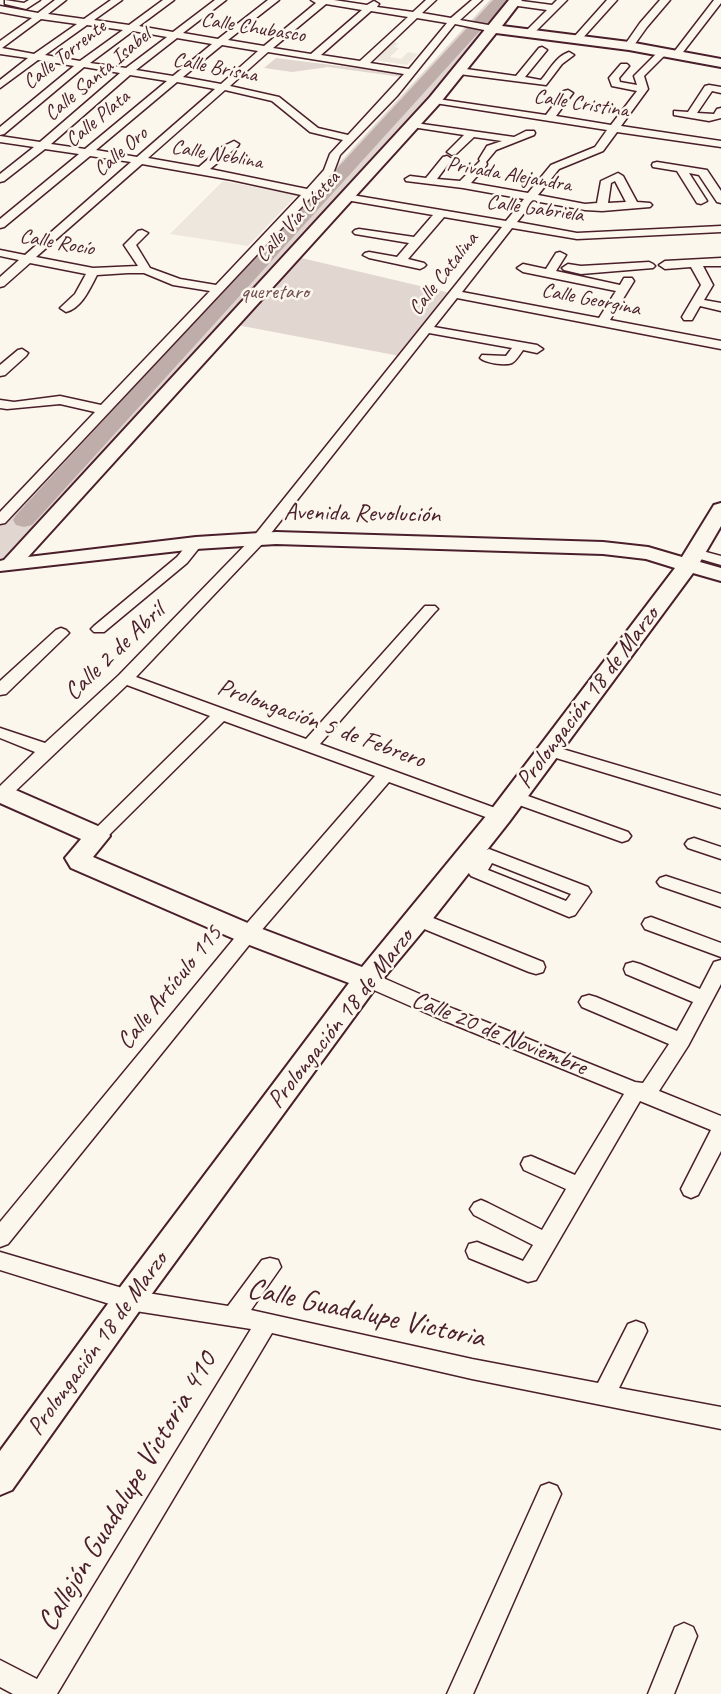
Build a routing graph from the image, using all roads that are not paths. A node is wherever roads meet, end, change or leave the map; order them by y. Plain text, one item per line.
1 (35, 0) edge
2 (61, 0) edge
3 (117, 0) edge
4 (169, 0) edge
5 (221, 0) edge
6 (274, 0) edge
7 (321, 0) edge
8 (378, 0) edge
9 (431, 0) edge
10 (477, 0) edge
11 (562, 0) edge
12 (612, 0) edge
13 (665, 0) edge
14 (719, 0) edge
15 (0, 1) edge
16 (13, 1) edge
17 (515, 2) edge
18 (369, 8) junction
19 (555, 8) junction
20 (0, 9) edge
21 (415, 15) junction
22 (38, 16) junction
23 (86, 21) junction
24 (453, 21) junction
25 (131, 28) junction
26 (487, 28) junction
27 (530, 32) junction
28 (176, 35) junction
29 (577, 39) junction
30 (220, 42) junction
31 (0, 46) edge
32 (629, 46) junction
33 (266, 49) junction
34 (0, 51) edge
35 (663, 52) junction
36 (678, 54) junction
37 (569, 55) dead end
38 (36, 57) junction
39 (313, 57) junction
40 (546, 59) junction
41 (721, 63) edge
42 (82, 64) junction
43 (362, 65) junction
44 (459, 71) junction
45 (127, 72) junction
46 (410, 72) junction
47 (639, 76) junction
48 (175, 79) junction
49 (518, 80) junction
50 (0, 85) edge
51 (224, 87) junction
52 (644, 89) junction
53 (721, 90) edge
54 (435, 100) junction
55 (553, 111) junction
56 (721, 111) edge
57 (678, 113) dead end
58 (691, 115) junction
59 (412, 124) junction
60 (615, 128) junction
61 (0, 132) edge
62 (472, 133) junction
63 (530, 133) dead end
64 (349, 138) junction
65 (0, 139) edge
66 (515, 140) junction
67 (234, 144) dead end
68 (721, 144) edge
69 (43, 145) junction
70 (476, 146) junction
71 (88, 151) junction
72 (140, 160) junction
73 (657, 165) dead end
74 (202, 170) junction
75 (682, 170) junction
76 (447, 171) junction
77 (472, 175) junction
78 (0, 179) edge
79 (410, 179) dead end
80 (430, 180) junction
81 (463, 185) junction
82 (309, 193) junction
83 (346, 197) junction
84 (531, 197) junction
85 (721, 200) edge
86 (646, 204) dead end
87 (633, 205) junction
88 (602, 208) junction
89 (441, 213) junction
90 (0, 225) edge
91 (508, 225) junction
92 (721, 229) edge
93 (359, 232) dead end
94 (142, 233) dead end
95 (384, 236) junction
96 (416, 241) junction
97 (0, 253) edge
98 (369, 255) junction
99 (560, 255) dead end
100 (29, 259) junction
101 (400, 261) junction
102 (721, 262) edge
103 (694, 263) junction
104 (420, 265) dead end
105 (665, 265) dead end
106 (359, 266) dead end
107 (650, 266) dead end
108 (522, 268) dead end
109 (625, 268) junction
110 (551, 269) junction
111 (146, 270) junction
112 (93, 272) junction
113 (0, 283) edge
114 (623, 288) junction
115 (218, 289) junction
116 (454, 294) junction
117 (697, 302) junction
118 (719, 303) edge
119 (66, 308) dead end
120 (688, 317) dead end
121 (602, 323) junction
122 (428, 329) junction
123 (497, 342) junction
124 (721, 345) edge
125 (519, 347) junction
126 (537, 349) dead end
127 (22, 352) dead end
128 (0, 372) edge
129 (0, 404) edge
130 (104, 410) junction
131 (721, 509) edge
132 (0, 520) edge
133 (259, 539) junction
134 (196, 543) junction
135 (691, 559) junction
136 (721, 561) edge
137 (6, 566) edge
138 (721, 575) edge
139 (430, 608) dead end
140 (98, 629) dead end
141 (61, 633) dead end
142 (125, 679) junction
143 (0, 690) edge
144 (221, 714) junction
145 (2, 733) dead end
146 (309, 746) junction
147 (47, 750) junction
148 (549, 750) junction
149 (386, 774) junction
150 (1, 795) edge
151 (721, 802) edge
152 (507, 807) junction
153 (98, 836) junction
154 (622, 836) dead end
155 (694, 844) dead end
156 (721, 853) edge
157 (476, 857) junction
158 (666, 882) dead end
159 (721, 901) edge
160 (418, 919) junction
161 (651, 924) dead end
162 (248, 934) junction
163 (721, 950) edge
164 (536, 967) dead end
165 (721, 967) edge
166 (633, 969) dead end
167 (367, 979) junction
168 (703, 998) junction
169 (589, 1002) dead end
170 (681, 1040) junction
171 (642, 1092) junction
172 (721, 1125) edge
173 (721, 1131) edge
174 (531, 1164) dead end
175 (580, 1186) junction
176 (691, 1189) dead end
177 (481, 1209) dead end
178 (0, 1238) edge
179 (547, 1242) junction
180 (477, 1251) dead end
181 (0, 1261) edge
182 (270, 1267) dead end
183 (129, 1300) junction
184 (233, 1317) junction
185 (267, 1322) junction
186 (636, 1331) dead end
187 (604, 1396) junction
188 (721, 1418) edge
189 (0, 1479) edge
190 (549, 1494) dead end
191 (684, 1636) dead end
192 (0, 1673) edge
193 (40, 1694) edge
194 (460, 1694) edge
195 (661, 1694) edge

1 - 16 street
2 - 22 street
3 - 23 street
4 - 25 street, Calle Torrente
5 - 28 street, Calle Santa Isabel
6 - 30 street, Calle Plata
7 - 18 street
7 - 33 street, Calle Oro
8 - 18 street
9 - 21 street
10 - 24 street, Calle Vía Láctea
11 - 19 street
12 - 29 street
13 - 32 street
14 - 36 street
15 - 16 street
17 - 19 street
17 - 26 street, Calle Vía Láctea
18 - 21 street
18 - 39 street
19 - 27 street
20 - 22 street, Calle Chubasco
21 - 24 street
21 - 43 street
22 - 23 street, Calle Chubasco
22 - 31 street
23 - 25 street, Calle Chubasco
23 - 38 street
24 - 26 street
24 - 46 street, Calle Vía Láctea
25 - 28 street, Calle Chubasco
25 - 42 street, Calle Torrente
26 - 27 street
26 - 44 street, Calle Vía Láctea
27 - 29 street
28 - 30 street, Calle Chubasco
28 - 45 street, Calle Santa Isabel
29 - 32 street
30 - 33 street, Calle Chubasco
30 - 48 street, Calle Plata
32 - 35 street
33 - 39 street, Calle Chubasco
33 - 51 street, Calle Oro
34 - 38 street, Calle Brisna
35 - 36 street
35 - 47 street
36 - 41 street
37 - 40 street
38 - 42 street, Calle Brisna
38 - 50 street
39 - 43 street, Calle Chubasco
40 - 49 street
40 - 49 street
42 - 45 street, Calle Brisna
42 - 61 street, Calle Torrente
43 - 46 street, Calle Chubasco
44 - 49 street
44 - 54 street, Calle Vía Láctea
45 - 48 street, Calle Brisna
45 - 69 street, Calle Santa Isabel
46 - 64 street, Calle Vía Láctea
47 - 52 street
47 - 52 street
48 - 51 street, Calle Brisna
48 - 71 street, Calle Plata
51 - 64 street, Calle Brisna
51 - 72 street, Calle Oro
52 - 60 street, Calle Catalina
53 - 58 street
54 - 55 street, Calle Cristina
54 - 59 street, Calle Vía Láctea
55 - 55 street
55 - 60 street, Calle Cristina
56 - 58 street
57 - 58 street
59 - 62 street
59 - 83 street, Calle Vía Láctea
60 - 68 street, Calle Cristina
60 - 84 street, Calle Catalina
62 - 66 street
62 - 70 street
63 - 66 street
64 - 82 street, Calle Vía Láctea
65 - 69 street, Calle Neblina
66 - 70 street
67 - 74 street
69 - 71 street, Calle Neblina
69 - 78 street, Calle Santa Isabel
70 - 76 street
70 - 77 street
71 - 72 street, Calle Neblina
71 - 90 street, Calle Plata
72 - 74 street, Calle Neblina
72 - 100 street, Calle Oro
73 - 75 street
74 - 82 street, Calle Neblina
75 - 85 street
75 - 85 street
76 - 77 street
76 - 80 street
77 - 81 street
79 - 80 street, Privada Alejandra
80 - 81 street, Privada Alejandra
81 - 84 street, Privada Alejandra
82 - 115 street, Calle Vía Láctea
83 - 89 street, Calle Gabriela
83 - 137 street, Calle Vía Láctea
84 - 88 street, Privada Alejandra
84 - 91 street, Calle Catalina
86 - 87 street, Privada Alejandra
87 - 88 street, Privada Alejandra
87 - 88 street, Privada Alejandra
89 - 91 street, Calle Gabriela
89 - 96 street
91 - 92 street, Calle Gabriela
91 - 116 street, Calle Catalina
93 - 95 street
94 - 111 street
95 - 96 street
95 - 98 street
96 - 101 street
97 - 100 street, Calle Rocío
98 - 101 street
98 - 106 street
99 - 110 street
100 - 112 street, Calle Rocío
100 - 113 street, Calle Oro
101 - 104 street
102 - 103 street
103 - 105 street
103 - 117 street
107 - 109 street
108 - 110 street
109 - 110 street
109 - 114 street
110 - 114 street
111 - 112 street, Calle Rocío
111 - 115 street
112 - 119 street
114 - 121 street
115 - 130 street, Calle Vía Láctea
116 - 121 street, Calle Georgina
116 - 122 street, Calle Catalina
117 - 118 street
117 - 120 street
121 - 124 street, Calle Georgina
122 - 123 street
122 - 133 street, Calle Catalina
123 - 125 street
123 - 125 street
125 - 126 street
127 - 128 street
129 - 130 street
130 - 132 street, Calle Vía Láctea
131 - 135 street, Prolongación 18 de Marzo
133 - 134 street, Avenida Revolución
133 - 135 street, Avenida Revolución
133 - 142 street, Calle 2 de Abril
134 - 137 street, Avenida Revolución
134 - 140 street
135 - 136 street, Avenida Revolución
135 - 138 street, Avenida Revolución
135 - 148 street, Prolongación 18 de Marzo
139 - 146 street
141 - 143 street
142 - 144 street, Prolongación 5 de Febrero
142 - 147 street, Calle 2 de Abril
144 - 146 street, Prolongación 5 de Febrero
144 - 153 street
145 - 147 street
146 - 149 street, Prolongación 5 de Febrero
147 - 150 street, Calle 2 de Abril
148 - 151 street
148 - 152 street, Prolongación 18 de Marzo
149 - 152 street, Prolongación 5 de Febrero
149 - 162 street, Calle Artículo 115
150 - 153 street
152 - 154 street, Prolongación 5 de Febrero
152 - 157 street, Prolongación 18 de Marzo
153 - 162 street, Calle 20 de Noviembre
155 - 156 street
157 - 157 street
157 - 160 street, Prolongación 18 de Marzo
158 - 159 street
160 - 164 street
160 - 167 street, Prolongación 18 de Marzo
161 - 163 street
162 - 167 street, Calle 20 de Noviembre
162 - 178 street, Calle Artículo 115
165 - 168 street
166 - 168 street
167 - 171 street, Calle 20 de Noviembre
167 - 183 street, Prolongación 18 de Marzo
168 - 170 street
169 - 170 street
170 - 171 street
171 - 172 street, Calle 20 de Noviembre
171 - 175 street
173 - 176 street
174 - 175 street
175 - 179 street
177 - 179 street
179 - 180 street
181 - 183 street, Calle Guadalupe Victoria
182 - 184 street
183 - 184 street, Calle Guadalupe Victoria
183 - 189 street, Prolongación 18 de Marzo
184 - 185 street, Calle Guadalupe Victoria
185 - 187 street, Calle Guadalupe Victoria
185 - 193 street, Callejón Guadalupe Victoria 410
186 - 187 street
187 - 188 street, Calle Guadalupe Victoria
190 - 194 street
191 - 195 street
192 - 193 street

